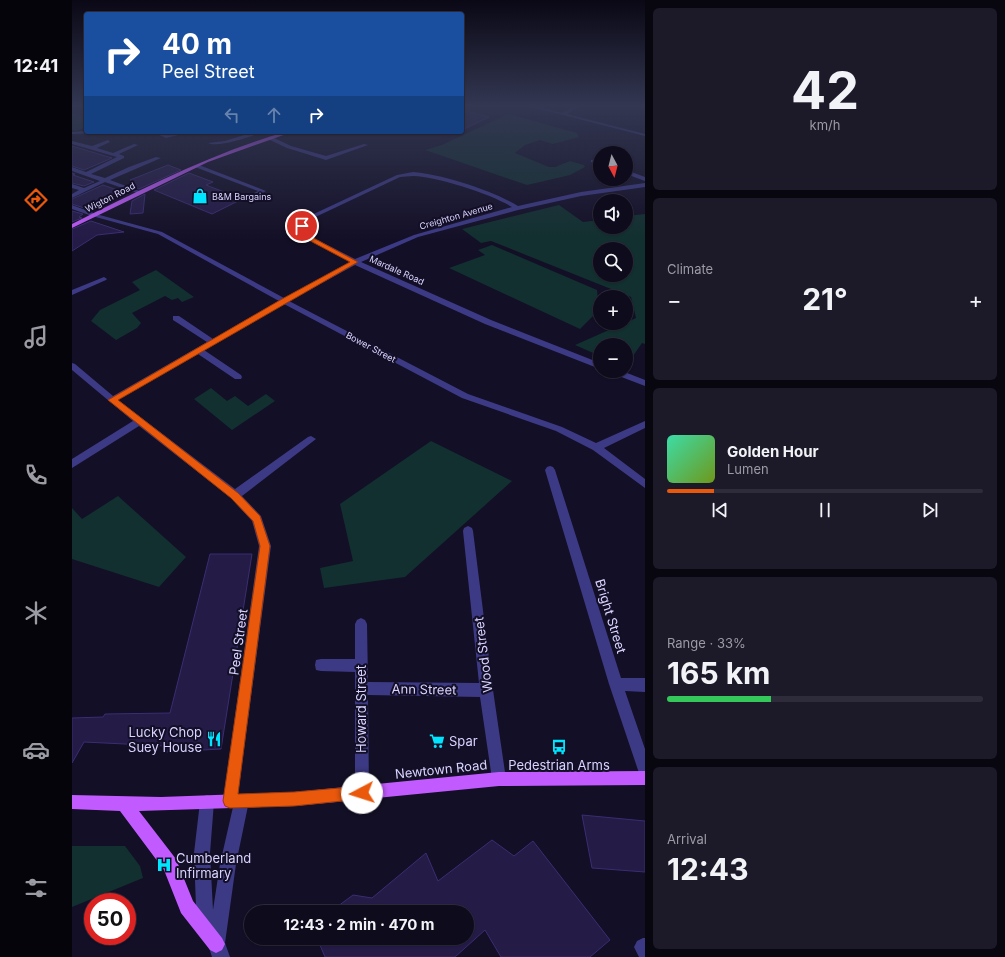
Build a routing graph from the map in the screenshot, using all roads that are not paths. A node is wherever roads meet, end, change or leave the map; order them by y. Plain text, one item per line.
1 (103, 151) edge
2 (123, 151) edge
3 (232, 151) edge
4 (301, 151) edge
5 (349, 151) edge
6 (115, 154) junction
7 (158, 158) dead end
8 (197, 166) junction
9 (72, 169) edge
10 (86, 174) junction
11 (633, 175) edge
12 (645, 179) edge
13 (104, 180) junction
14 (645, 185) edge
15 (72, 186) edge
16 (84, 190) junction
17 (139, 192) junction
18 (72, 196) edge
19 (246, 199) dead end
20 (72, 207) edge
21 (517, 208) junction
22 (94, 215) junction
23 (72, 226) edge
24 (355, 262) junction
25 (104, 279) dead end
26 (72, 293) edge
27 (284, 301) junction
28 (176, 318) dead end
29 (212, 342) junction
30 (198, 350) junction
31 (593, 363) edge
32 (73, 368) edge
33 (238, 377) dead end
34 (632, 378) edge
35 (645, 383) edge
36 (112, 400) junction
37 (140, 421) junction
38 (645, 424) edge
39 (312, 439) dead end
40 (596, 447) junction
41 (72, 464) edge
42 (550, 470) dead end
43 (645, 484) edge
44 (235, 495) junction
45 (468, 531) dead end
46 (361, 624) dead end
47 (321, 665) dead end
48 (361, 666) junction
49 (616, 684) junction
50 (645, 685) edge
51 (361, 688) junction
52 (486, 690) junction
53 (645, 770) edge
54 (645, 778) edge
55 (499, 779) junction
56 (362, 793) junction
57 (236, 801) junction
58 (72, 802) edge
59 (207, 802) junction
60 (124, 803) junction
61 (645, 947) edge
62 (219, 950) edge
63 (645, 951) edge

1 - 6 street
2 - 6 street
3 - 8 main road, Wigton Road
4 - 5 street
6 - 10 street
7 - 13 street
8 - 17 main road, Wigton Road
8 - 19 street
9 - 10 street
10 - 13 street
11 - 12 street
13 - 16 street
13 - 17 street
14 - 21 street, Creighton Avenue
15 - 16 street
16 - 18 street
17 - 22 main road, Wigton Road
20 - 22 street, Bower Street
21 - 24 street, Creighton Avenue
21 - 24 street, Mardale Road
22 - 23 main road, Wigton Road
22 - 27 street, Bower Street
24 - 27 street, Creighton Avenue
24 - 31 street, Mardale Road
25 - 26 street
27 - 29 street, Creighton Avenue
27 - 40 street, Bower Street
28 - 29 street
29 - 30 street, Creighton Avenue
30 - 33 street
30 - 36 street, Creighton Avenue
32 - 36 street, Peel Street
34 - 35 street
36 - 37 street, Peel Street
37 - 41 street
37 - 44 street, Peel Street
38 - 40 street
39 - 44 street
40 - 43 street, Bower Street
42 - 49 street, Bright Street
44 - 57 street, Peel Street
45 - 52 street, Wood Street
46 - 48 street, Howard Street
47 - 48 street
48 - 51 street, Howard Street
49 - 50 street
49 - 53 street, Bright Street
51 - 52 street, Ann Street
51 - 56 street, Howard Street
52 - 55 street, Wood Street
54 - 55 main road, Newtown Road
55 - 56 main road, Newtown Road
56 - 57 main road, Newtown Road
57 - 59 main road, Newtown Road
57 - 62 street, Peel Street
58 - 60 main road, Newtown Road
59 - 60 main road, Newtown Road
59 - 62 street
60 - 62 main road
61 - 63 street

